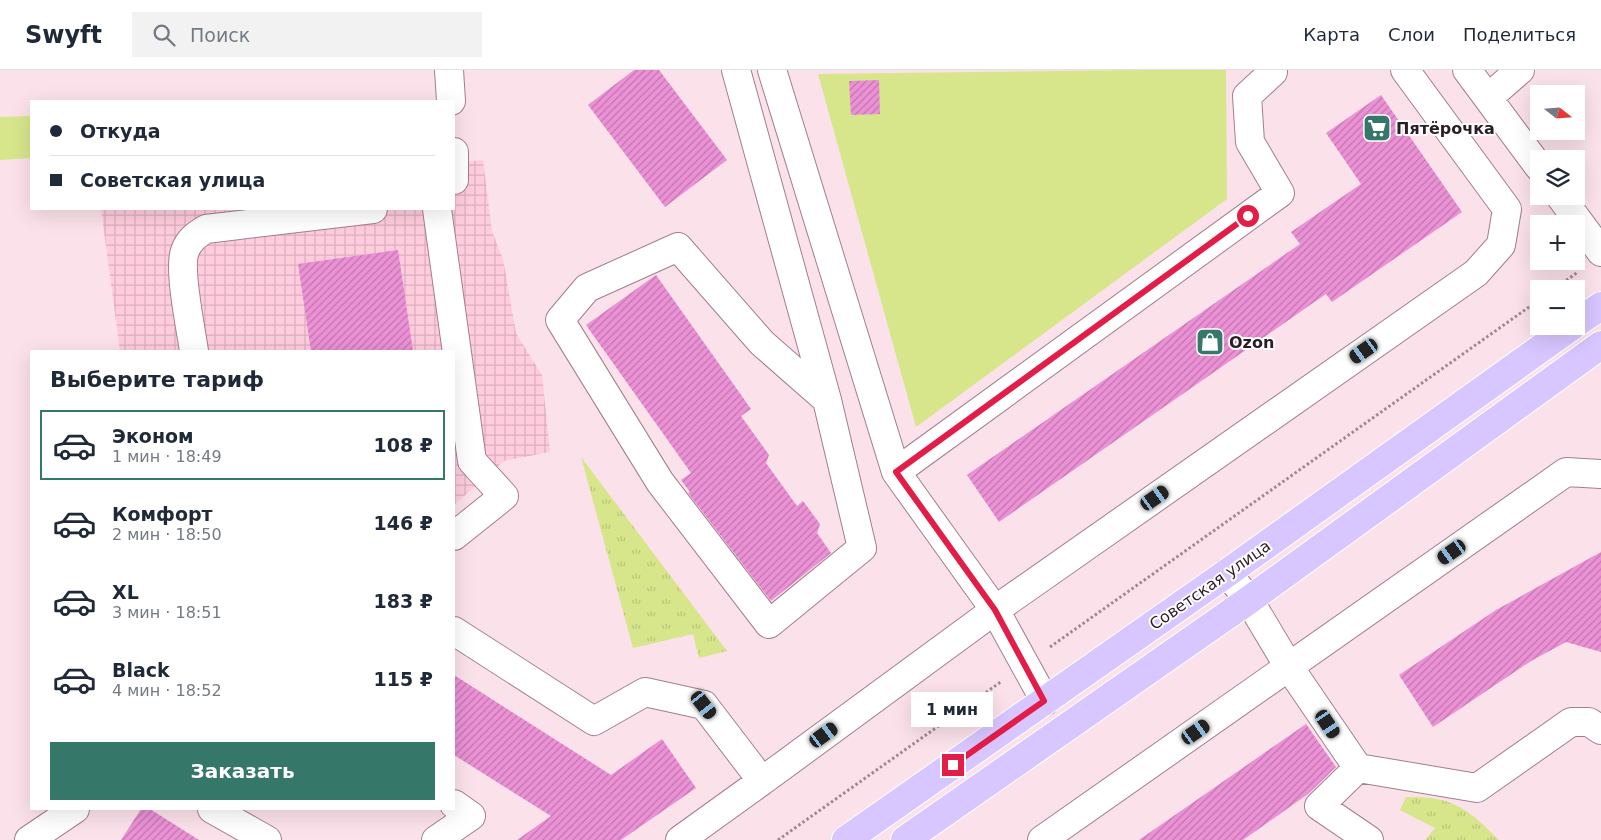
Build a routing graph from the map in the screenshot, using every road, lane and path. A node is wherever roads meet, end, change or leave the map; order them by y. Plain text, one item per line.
1 (449, 70) edge
2 (736, 70) edge
3 (772, 70) edge
4 (1405, 70) edge
5 (1467, 70) edge
6 (1520, 70) edge
7 (1274, 71) edge
8 (1488, 98) junction
9 (451, 100) edge
10 (1530, 155) edge
11 (1567, 205) edge
12 (364, 210) edge
13 (437, 210) edge
14 (1601, 252) edge
15 (1530, 306) edge
16 (1601, 306) edge
17 (1585, 317) edge
18 (1559, 335) edge
19 (1601, 345) edge
20 (194, 350) edge
21 (451, 350) edge
22 (455, 384) edge
23 (827, 400) junction
24 (463, 462) edge
25 (896, 472) junction
26 (1601, 474) edge
27 (455, 535) edge
28 (1228, 573) junction
29 (1249, 600) junction
30 (995, 610) junction
31 (455, 632) edge
32 (1025, 665) junction
33 (1289, 667) junction
34 (1044, 701) junction
35 (1601, 730) edge
36 (1358, 768) junction
37 (762, 781) junction
38 (455, 805) edge
39 (74, 810) edge
40 (214, 810) edge
41 (29, 840) edge
42 (267, 840) edge
43 (436, 840) edge
44 (680, 840) edge
45 (778, 840) edge
46 (846, 840) edge
47 (905, 840) edge
48 (1042, 840) edge
49 (1369, 840) edge

1 - 9 street
2 - 23 street
3 - 25 street
4 - 30 street
5 - 8 street
6 - 8 street
7 - 25 street
8 - 10 street
11 - 14 street
12 - 20 street
13 - 21 street
15 - 32 path
16 - 17 main road
18 - 28 main road, Советская улица
19 - 29 main road, Советская улица
22 - 24 street
23 - 23 street
24 - 27 street
25 - 30 street
26 - 33 street
28 - 29 street
28 - 34 main road, Советская улица
29 - 33 street
29 - 47 main road, Советская улица
30 - 32 street
30 - 37 street
31 - 37 street
32 - 34 street
32 - 45 path
33 - 36 street
33 - 48 street
34 - 46 main road, Советская улица
35 - 36 street
36 - 49 street
37 - 44 street
38 - 43 street
39 - 41 street
40 - 42 street

